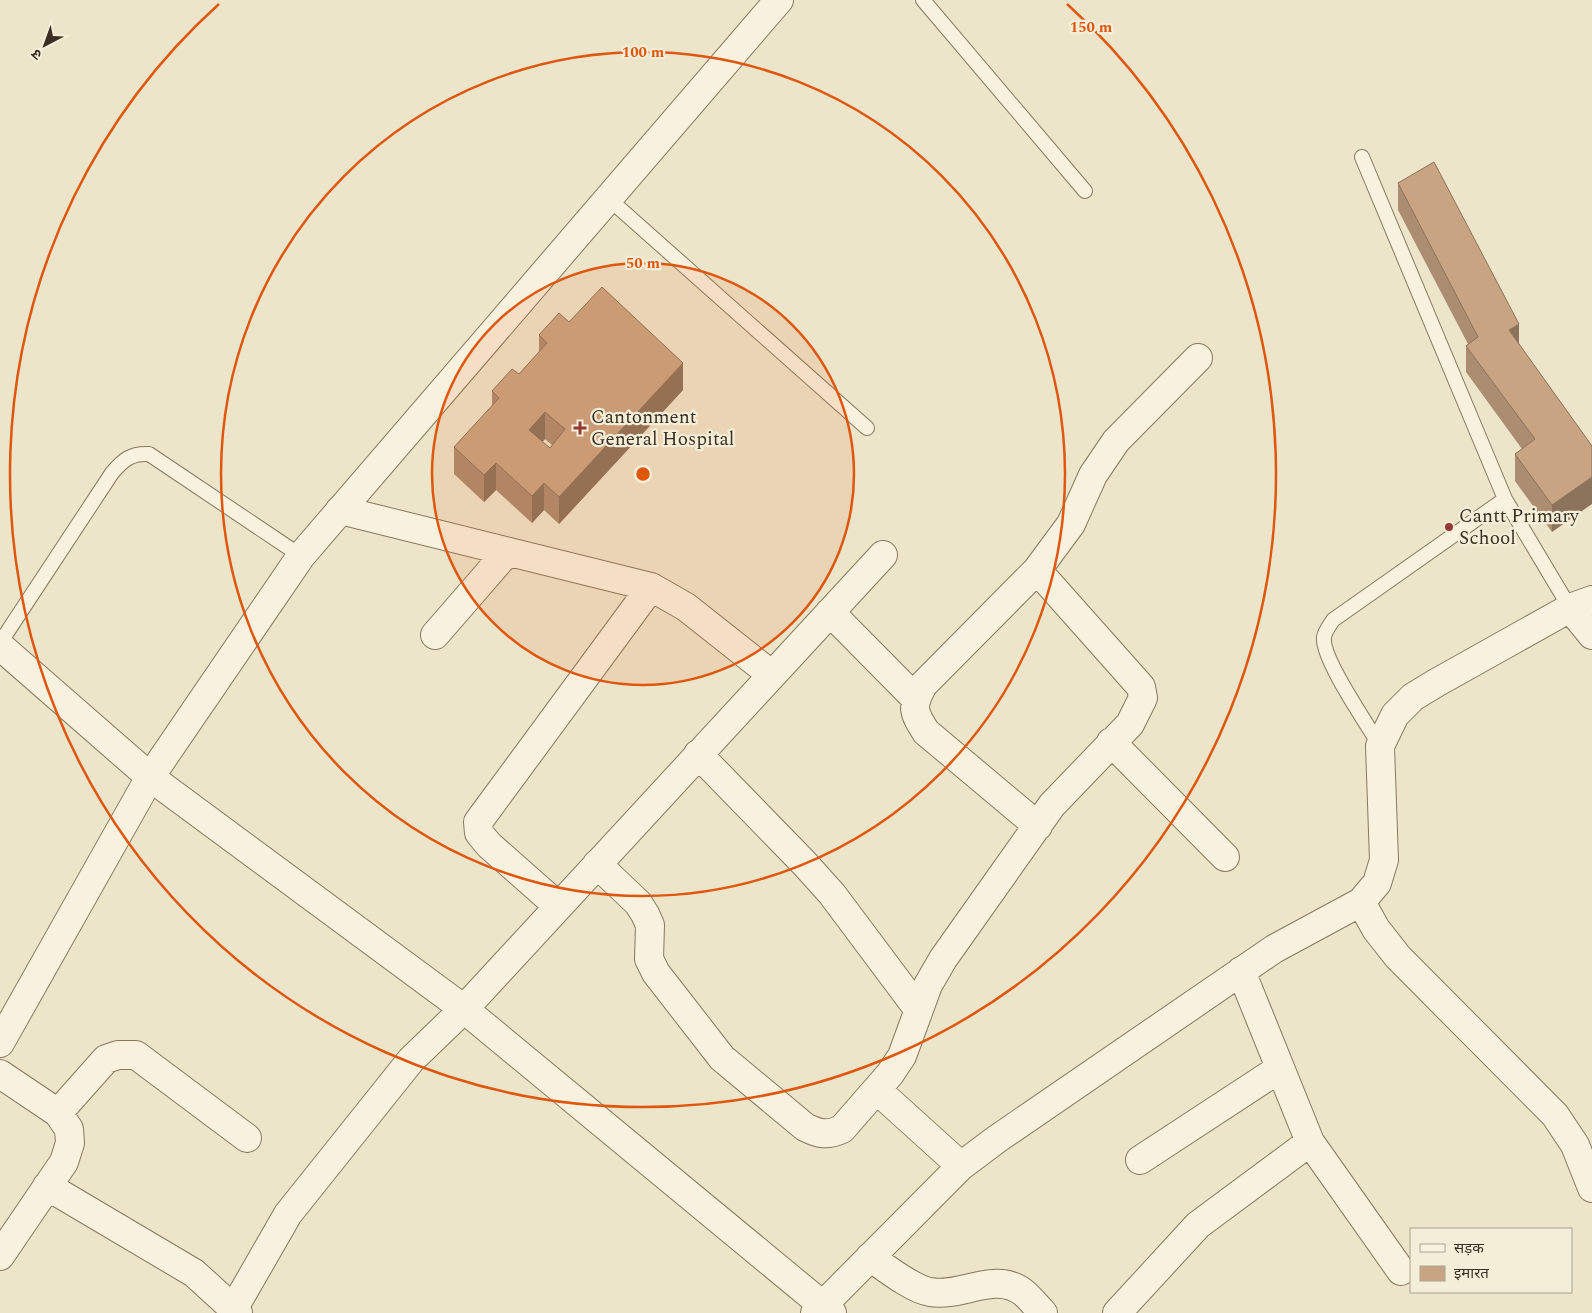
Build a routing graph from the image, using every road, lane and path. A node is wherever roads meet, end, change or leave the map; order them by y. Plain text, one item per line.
1 (778, 0) edge
2 (923, 0) edge
3 (1362, 157) dead end
4 (1085, 191) dead end
5 (609, 199) junction
6 (1198, 358) dead end
7 (867, 428) dead end
8 (1505, 499) junction
9 (340, 510) junction
10 (507, 552) junction
11 (883, 555) dead end
12 (301, 556) junction
13 (1037, 570) junction
14 (651, 587) junction
15 (1581, 604) edge
16 (830, 612) junction
17 (1592, 634) edge
18 (435, 635) dead end
19 (0, 645) edge
20 (772, 675) junction
21 (916, 699) junction
22 (1111, 742) junction
23 (1380, 746) junction
24 (698, 754) junction
25 (150, 777) junction
26 (1038, 826) junction
27 (1225, 857) dead end
28 (597, 864) junction
29 (1361, 902) junction
30 (558, 906) junction
31 (1241, 971) junction
32 (464, 1008) junction
33 (918, 1010) junction
34 (0, 1043) edge
35 (1279, 1069) junction
36 (0, 1074) edge
37 (877, 1090) junction
38 (58, 1113) junction
39 (247, 1138) dead end
40 (1310, 1142) junction
41 (1140, 1160) dead end
42 (961, 1166) junction
43 (47, 1186) junction
44 (1592, 1188) edge
45 (0, 1256) edge
46 (870, 1257) junction
47 (1401, 1271) dead end
48 (823, 1310) edge
49 (236, 1311) edge
50 (1043, 1313) edge
51 (1117, 1313) edge

1 - 5 street
2 - 4 lane
3 - 8 lane
5 - 7 lane
5 - 9 street
6 - 13 street
8 - 15 lane
8 - 23 lane
9 - 10 street
9 - 12 street
10 - 14 street
10 - 18 street
11 - 16 street
12 - 19 lane
12 - 25 street
13 - 21 street
13 - 22 street
14 - 20 street
14 - 30 street
15 - 17 street
15 - 23 street
16 - 20 street
16 - 21 street
19 - 25 street
20 - 24 street
21 - 26 street
22 - 26 street
22 - 27 street
23 - 29 street
24 - 28 street
24 - 33 street
25 - 32 street
25 - 34 street
26 - 33 street
28 - 30 street
28 - 37 street
29 - 31 street
29 - 44 street
30 - 32 street
31 - 35 street
31 - 42 street
32 - 48 street
32 - 49 street
33 - 37 street
35 - 40 street
35 - 41 street
36 - 38 street
37 - 42 street
38 - 39 street
38 - 43 street
40 - 47 street
40 - 51 street
42 - 46 street
43 - 45 street
43 - 49 street
46 - 48 street
46 - 50 street

